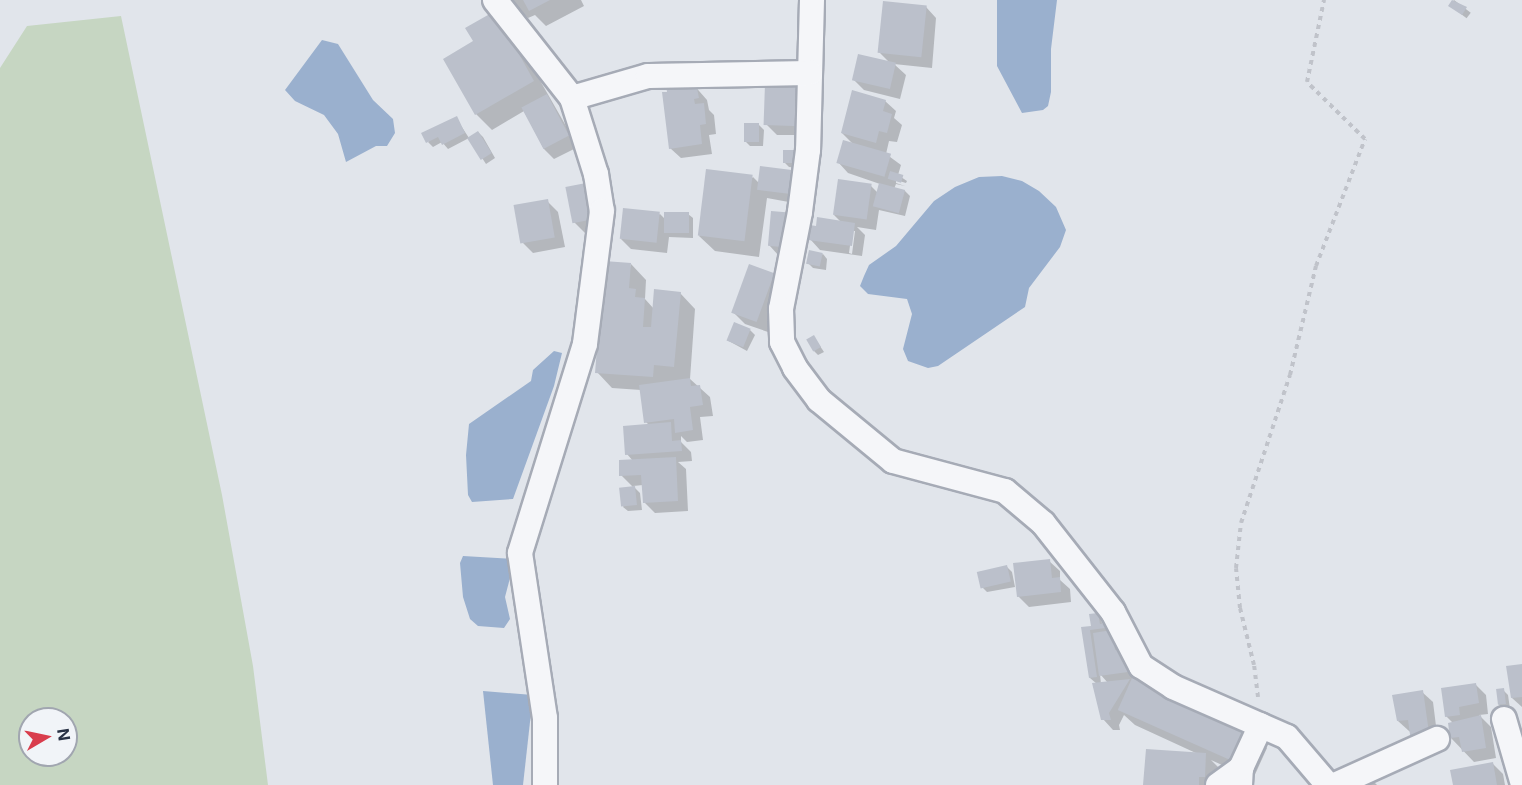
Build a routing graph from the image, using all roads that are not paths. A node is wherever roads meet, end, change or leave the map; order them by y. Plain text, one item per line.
1 (495, 0) edge
2 (812, 0) edge
3 (810, 73) junction
4 (572, 98) junction
5 (1504, 719) dead end
6 (1261, 725) junction
7 (1437, 739) dead end
8 (1241, 777) edge
9 (1522, 781) edge
10 (545, 785) edge
11 (1218, 785) edge
12 (1328, 785) edge
13 (1335, 785) edge

1 - 4 street
2 - 3 street
3 - 4 street
3 - 6 street
4 - 10 street
5 - 9 street
6 - 8 street
6 - 12 street
7 - 13 street
8 - 11 street

